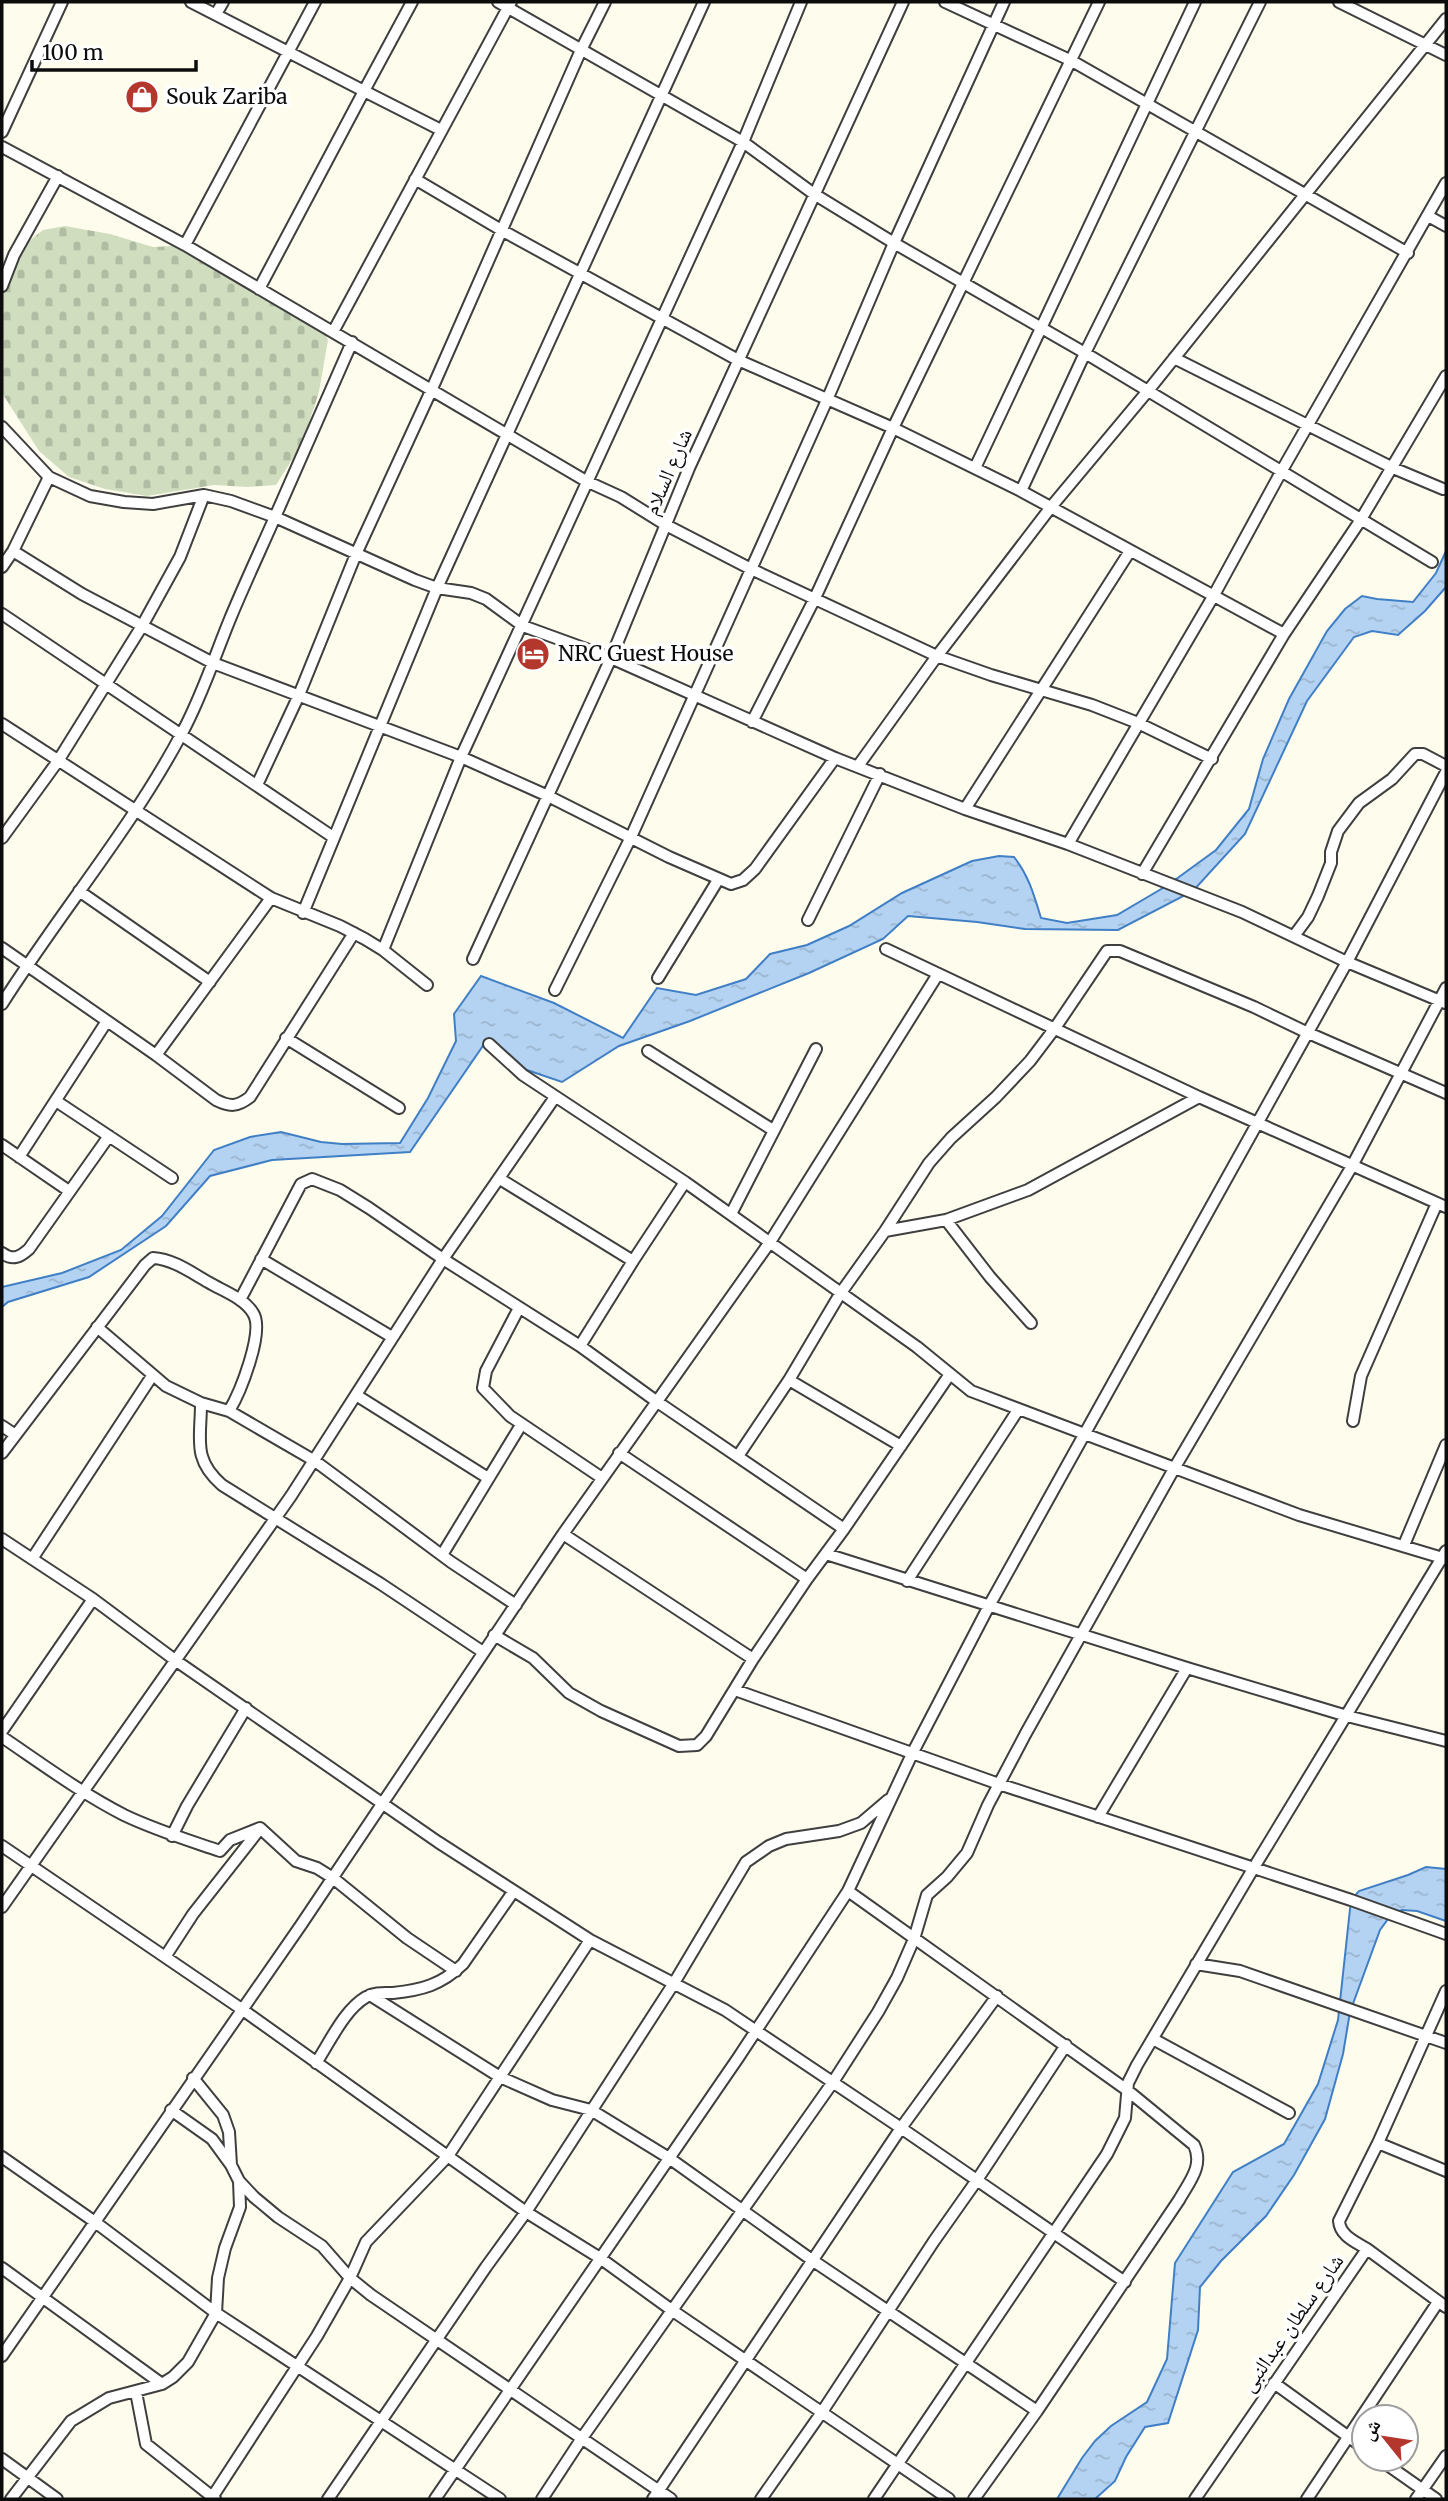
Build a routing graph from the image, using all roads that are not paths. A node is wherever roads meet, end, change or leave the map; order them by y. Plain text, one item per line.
1 (62, 2) edge
2 (191, 2) edge
3 (223, 2) edge
4 (315, 2) edge
5 (412, 2) edge
6 (605, 2) edge
7 (704, 2) edge
8 (801, 2) edge
9 (903, 2) edge
10 (945, 2) edge
11 (1004, 2) edge
12 (1099, 2) edge
13 (1195, 2) edge
14 (1260, 2) edge
15 (1347, 3) edge
16 (505, 4) edge
17 (216, 14) junction
18 (1446, 19) edge
19 (995, 24) junction
20 (1426, 44) junction
21 (581, 50) junction
22 (288, 52) junction
23 (1446, 55) edge
24 (1072, 61) junction
25 (364, 90) junction
26 (664, 95) junction
27 (1146, 102) junction
28 (441, 130) junction
29 (1196, 131) junction
30 (2, 132) edge
31 (743, 142) junction
32 (2, 147) edge
33 (58, 176) junction
34 (415, 179) junction
35 (1446, 183) edge
36 (1306, 193) junction
37 (814, 194) junction
38 (1428, 216) junction
39 (1446, 226) edge
40 (503, 231) junction
41 (894, 243) junction
42 (186, 246) junction
43 (1409, 253) junction
44 (581, 274) junction
45 (963, 284) junction
46 (2, 286) edge
47 (259, 289) junction
48 (663, 318) junction
49 (1041, 328) junction
50 (333, 332) junction
51 (352, 342) junction
52 (1085, 353) junction
53 (1174, 358) junction
54 (738, 360) junction
55 (1446, 376) edge
56 (431, 391) junction
57 (1147, 392) junction
58 (827, 400) junction
59 (1308, 426) junction
60 (2, 427) edge
61 (893, 428) junction
62 (506, 436) junction
63 (975, 468) junction
64 (1393, 468) junction
65 (1281, 472) junction
66 (50, 477) junction
67 (586, 481) junction
68 (1443, 489) dead end
69 (1021, 491) junction
70 (204, 495) junction
71 (1051, 507) junction
72 (275, 517) junction
73 (1360, 521) junction
74 (666, 525) junction
75 (13, 551) junction
76 (1130, 551) junction
77 (356, 554) junction
78 (1432, 562) dead end
79 (2, 567) edge
80 (751, 569) junction
81 (437, 588) junction
82 (1214, 596) junction
83 (814, 598) junction
84 (2, 614) edge
85 (523, 625) junction
86 (142, 626) junction
87 (1284, 634) junction
88 (937, 656) junction
89 (611, 658) junction
90 (213, 663) junction
91 (106, 683) junction
92 (1043, 690) junction
93 (299, 695) junction
94 (695, 696) junction
95 (752, 722) junction
96 (1138, 723) junction
97 (2, 724) edge
98 (382, 726) junction
99 (182, 734) junction
100 (461, 757) junction
101 (835, 758) junction
102 (1212, 759) junction
103 (58, 761) junction
104 (858, 766) junction
105 (1446, 766) edge
106 (1446, 772) edge
107 (880, 774) junction
108 (257, 785) junction
109 (548, 796) junction
110 (965, 810) junction
111 (135, 812) junction
112 (3, 834) edge
113 (333, 837) junction
114 (631, 837) junction
115 (1068, 844) junction
116 (1142, 874) junction
117 (718, 880) junction
118 (79, 891) junction
119 (271, 898) junction
120 (303, 913) junction
121 (808, 920) dead end
122 (354, 933) junction
123 (1294, 936) junction
124 (2, 948) edge
125 (383, 950) junction
126 (886, 950) dead end
127 (473, 959) dead end
128 (1347, 962) junction
129 (27, 964) junction
130 (938, 974) junction
131 (658, 978) dead end
132 (210, 982) junction
133 (427, 985) dead end
134 (1446, 988) edge
135 (555, 990) dead end
136 (1443, 1002) edge
137 (2, 1004) edge
138 (107, 1021) junction
139 (1055, 1028) junction
140 (1306, 1032) junction
141 (286, 1038) junction
142 (489, 1044) dead end
143 (816, 1049) dead end
144 (648, 1051) dead end
145 (156, 1055) junction
146 (1401, 1073) junction
147 (1446, 1093) edge
148 (555, 1097) junction
149 (1199, 1097) junction
150 (56, 1101) junction
151 (399, 1108) dead end
152 (1256, 1122) junction
153 (773, 1130) junction
154 (109, 1136) junction
155 (2, 1145) edge
156 (19, 1157) junction
157 (1352, 1166) junction
158 (172, 1178) dead end
159 (500, 1178) junction
160 (685, 1182) junction
161 (69, 1191) junction
162 (1441, 1205) edge
163 (731, 1214) junction
164 (946, 1220) junction
165 (885, 1231) junction
166 (770, 1242) junction
167 (2, 1253) edge
168 (261, 1259) junction
169 (443, 1259) junction
170 (633, 1261) junction
171 (840, 1294) junction
172 (240, 1300) junction
173 (519, 1308) junction
174 (1031, 1323) dead end
175 (97, 1327) junction
176 (392, 1337) junction
177 (580, 1346) junction
178 (950, 1374) junction
179 (152, 1376) junction
180 (789, 1380) junction
181 (356, 1395) junction
182 (656, 1401) junction
183 (201, 1403) junction
184 (1018, 1410) junction
185 (229, 1411) junction
186 (1353, 1421) dead end
187 (521, 1425) junction
188 (2, 1426) edge
189 (15, 1434) junction
190 (1084, 1434) junction
191 (1446, 1445) edge
192 (901, 1446) junction
193 (2, 1453) edge
194 (619, 1453) junction
195 (738, 1456) junction
196 (314, 1461) junction
197 (1175, 1467) junction
198 (488, 1478) junction
199 (602, 1478) junction
200 (275, 1519) junction
201 (844, 1529) junction
202 (563, 1534) junction
203 (2, 1539) edge
204 (1404, 1545) junction
205 (826, 1554) junction
206 (442, 1555) junction
207 (1445, 1556) edge
208 (33, 1559) junction
209 (807, 1578) junction
210 (907, 1581) junction
211 (93, 1600) junction
212 (990, 1604) junction
213 (516, 1605) junction
214 (1082, 1634) junction
215 (494, 1635) junction
216 (483, 1652) junction
217 (752, 1659) junction
218 (175, 1660) junction
219 (1187, 1668) junction
220 (735, 1690) junction
221 (246, 1707) junction
222 (1347, 1716) junction
223 (2, 1731) edge
224 (2, 1737) edge
225 (1446, 1741) edge
226 (912, 1754) junction
227 (999, 1784) junction
228 (83, 1792) junction
229 (892, 1798) junction
230 (383, 1803) junction
231 (1098, 1817) junction
232 (260, 1828) junction
233 (172, 1836) junction
234 (2, 1846) edge
235 (30, 1865) junction
236 (1253, 1869) junction
237 (332, 1878) junction
238 (848, 1891) junction
239 (513, 1892) junction
240 (2, 1907) edge
241 (1446, 1934) edge
242 (914, 1939) junction
243 (590, 1940) junction
244 (165, 1957) junction
245 (1196, 1964) junction
246 (456, 1971) junction
247 (674, 1983) junction
248 (1446, 1991) edge
249 (370, 1995) junction
250 (997, 1996) junction
251 (243, 2010) junction
252 (756, 2031) junction
253 (1427, 2036) junction
254 (1153, 2039) junction
255 (1446, 2043) edge
256 (1066, 2045) junction
257 (316, 2063) junction
258 (500, 2077) junction
259 (193, 2078) junction
260 (833, 2082) junction
261 (1127, 2090) junction
262 (171, 2110) junction
263 (591, 2110) junction
264 (1289, 2113) dead end
265 (901, 2128) junction
266 (1378, 2143) junction
267 (448, 2156) junction
268 (2, 2157) edge
269 (669, 2158) junction
270 (231, 2165) junction
271 (1446, 2171) edge
272 (977, 2180) junction
273 (239, 2181) junction
274 (743, 2210) junction
275 (526, 2212) junction
276 (94, 2221) junction
277 (1054, 2234) junction
278 (1367, 2249) junction
279 (600, 2258) junction
280 (812, 2259) junction
281 (2, 2268) edge
282 (350, 2278) junction
283 (1125, 2282) junction
284 (43, 2298) junction
285 (1442, 2304) edge
286 (673, 2311) junction
287 (889, 2311) junction
288 (216, 2313) junction
289 (437, 2340) junction
290 (2, 2356) edge
291 (746, 2359) junction
292 (967, 2362) junction
293 (298, 2367) junction
294 (1274, 2383) junction
295 (162, 2384) junction
296 (511, 2389) junction
297 (136, 2392) junction
298 (1037, 2411) junction
299 (822, 2413) junction
300 (381, 2421) junction
301 (1348, 2436) junction
302 (582, 2438) junction
303 (1446, 2456) edge
304 (2, 2459) edge
305 (897, 2465) junction
306 (456, 2470) junction
307 (1395, 2473) edge
308 (26, 2477) junction
309 (656, 2495) edge
310 (1419, 2495) edge
311 (11, 2499) edge
312 (57, 2499) edge
313 (213, 2499) edge
314 (328, 2499) edge
315 (435, 2499) edge
316 (500, 2499) edge
317 (542, 2499) edge
318 (671, 2499) edge
319 (761, 2499) edge
320 (874, 2499) edge
321 (949, 2499) edge
322 (974, 2499) edge
323 (1195, 2499) edge
324 (1307, 2499) edge
325 (1436, 2499) edge

1 - 30 street
2 - 17 street
3 - 17 street
4 - 22 street
5 - 25 street
6 - 21 street
7 - 26 street
8 - 31 street
9 - 37 street, شارع السلام
10 - 19 street
11 - 19 street
12 - 24 street
13 - 27 street
14 - 29 street
15 - 20 street
16 - 21 street
16 - 28 street
17 - 22 street
18 - 20 street
19 - 24 street
19 - 41 street
20 - 23 street
20 - 36 street
21 - 26 street
21 - 40 street
22 - 25 street
22 - 42 street
24 - 27 street
24 - 45 street
25 - 28 street
25 - 47 street
26 - 31 street
26 - 44 street
27 - 29 street
27 - 49 street
28 - 34 street
29 - 36 street
29 - 52 street
31 - 37 street
31 - 48 street
32 - 33 street
33 - 42 street
33 - 46 street
34 - 40 street
34 - 50 street
35 - 38 street
36 - 43 street
36 - 53 street
37 - 41 street
37 - 54 street, شارع السلام
38 - 39 street
38 - 43 street
40 - 44 street
40 - 56 street
41 - 45 street
41 - 58 street
42 - 47 street
43 - 59 street
44 - 48 street
44 - 62 street
45 - 49 street
45 - 61 street
47 - 50 street
48 - 54 street
48 - 67 street
49 - 52 street
49 - 63 street
50 - 51 street
51 - 56 street
51 - 72 street
52 - 57 street
52 - 69 street
53 - 57 street
53 - 59 street
54 - 58 street
54 - 74 street, شارع السلام
55 - 64 street
56 - 62 street
56 - 77 street
57 - 65 street
57 - 71 street
58 - 61 street
58 - 80 street
59 - 64 street
59 - 65 street
60 - 66 street
61 - 63 street
61 - 83 street
62 - 67 street
62 - 81 street
63 - 69 street
64 - 68 street
64 - 73 street
65 - 73 street
65 - 82 street
66 - 70 street
66 - 75 street
67 - 74 street
67 - 85 street
69 - 71 street
70 - 72 street
70 - 86 street
71 - 76 street
71 - 88 street
72 - 77 street
72 - 90 street
73 - 78 street
73 - 87 street
74 - 80 street
74 - 89 street, شارع السلام
75 - 79 street
75 - 86 street
76 - 82 street
76 - 92 street
77 - 81 street
77 - 93 street
80 - 83 street
80 - 94 street
81 - 85 street
81 - 98 street
82 - 87 street
82 - 96 street
83 - 88 street
83 - 95 street
84 - 91 street
85 - 89 street
85 - 100 street
86 - 90 street
86 - 91 street
87 - 102 street
88 - 92 street
88 - 104 street
89 - 94 street
89 - 109 street, شارع السلام
90 - 93 street
90 - 99 street
91 - 99 street
91 - 103 street
92 - 96 street
92 - 110 street
93 - 98 street
93 - 108 street
94 - 95 street
94 - 114 street
95 - 101 street
96 - 102 street
96 - 115 street
97 - 103 street
98 - 100 street
98 - 113 street
99 - 108 street
99 - 111 street
100 - 109 street
100 - 125 street
101 - 104 street
101 - 117 street
102 - 116 street
103 - 111 street
103 - 112 street
104 - 107 street
105 - 123 street
106 - 128 street
107 - 110 street
107 - 121 street
108 - 113 street
109 - 114 street
109 - 127 street, شارع السلام
110 - 115 street
111 - 118 street
111 - 119 street
113 - 120 street
114 - 117 street
114 - 135 street
115 - 116 street
116 - 123 street
117 - 131 street
118 - 129 street
118 - 132 street
119 - 120 street
119 - 132 street
120 - 122 street
122 - 125 street
122 - 141 street
123 - 128 street
124 - 129 street
125 - 133 street
126 - 130 street
128 - 136 street
128 - 140 street
129 - 137 street
129 - 138 street
130 - 139 street
130 - 166 street
132 - 145 street
134 - 136 street
136 - 146 street
138 - 145 street
138 - 150 street
139 - 140 street
139 - 149 street
139 - 165 street
140 - 146 street
140 - 152 street
141 - 145 street
141 - 151 street
142 - 148 street
143 - 153 street
144 - 153 street
146 - 147 street
146 - 157 street
148 - 159 street
148 - 160 street
149 - 152 street
149 - 164 street
150 - 154 street
150 - 156 street
152 - 157 street
152 - 190 street
153 - 163 street
154 - 158 street
154 - 161 street
155 - 156 street
156 - 161 street
157 - 162 street
157 - 197 street
159 - 169 street
159 - 170 street
160 - 163 street
160 - 170 street
161 - 167 street
162 - 186 street
163 - 166 street
164 - 165 street
164 - 174 street
165 - 171 street
166 - 171 street
166 - 182 street
168 - 169 street
168 - 172 street
168 - 176 street
169 - 173 street
169 - 176 street
170 - 177 street
171 - 178 street
171 - 180 street
172 - 175 street
172 - 185 street
173 - 177 street
173 - 187 street
175 - 179 street
175 - 189 street
176 - 181 street
177 - 182 street
178 - 184 street
178 - 192 street
179 - 183 street
179 - 208 street
180 - 192 street
180 - 195 street
181 - 196 street
181 - 198 street
182 - 194 street
182 - 195 street
183 - 185 street
183 - 200 street
184 - 190 street
184 - 210 street
185 - 196 street
187 - 198 street
187 - 199 street
188 - 189 street
189 - 193 street
190 - 197 street
190 - 212 street
191 - 204 street
192 - 201 street
194 - 199 street
194 - 209 street
195 - 201 street
196 - 200 street
196 - 206 street
197 - 204 street
197 - 214 street
198 - 206 street
199 - 202 street
200 - 216 street
200 - 218 street
201 - 205 street
202 - 213 street
202 - 217 street
203 - 208 street
204 - 207 street
205 - 209 street
205 - 210 street
206 - 213 street
207 - 222 street
208 - 211 street
209 - 217 street
210 - 212 street
211 - 218 street
211 - 223 street
212 - 214 street
212 - 226 street
213 - 215 street
214 - 219 street
214 - 227 street
215 - 216 street
215 - 220 street
216 - 230 street
217 - 220 street
218 - 221 street
218 - 228 street
219 - 222 street
219 - 231 street
220 - 226 street
221 - 230 street
221 - 233 street
222 - 225 street
222 - 236 street
224 - 228 street
226 - 227 street
226 - 229 street
227 - 231 street
227 - 242 street
228 - 233 street
228 - 235 street
229 - 238 street
229 - 247 street
230 - 237 street
230 - 239 street
231 - 236 street
232 - 233 street
232 - 237 street
232 - 244 street
234 - 235 street
235 - 240 street
235 - 244 street
236 - 241 street
236 - 245 street
237 - 246 street
237 - 251 street
238 - 242 street
238 - 252 street
239 - 243 street
239 - 246 street
242 - 250 street
242 - 260 street
243 - 247 street
243 - 258 street
244 - 251 street
245 - 253 street
245 - 254 street
246 - 249 street
247 - 252 street
247 - 263 street
248 - 253 street
249 - 257 street
249 - 258 street
250 - 256 street
250 - 265 street
251 - 257 street
251 - 259 street
252 - 260 street
252 - 269 street
253 - 255 street
253 - 266 street
254 - 261 street
254 - 264 street
256 - 261 street
256 - 272 street
257 - 267 street
258 - 263 street
258 - 267 street
259 - 262 street
259 - 270 street
260 - 265 street
260 - 274 street
261 - 277 street
261 - 283 street
262 - 270 street
262 - 276 street
263 - 269 street
263 - 275 street
265 - 272 street
265 - 280 street
266 - 271 street
266 - 278 street
267 - 275 street
267 - 282 street
268 - 276 street
269 - 274 street
269 - 279 street
270 - 273 street
272 - 277 street
272 - 287 street
273 - 282 street
273 - 288 street
274 - 280 street
274 - 286 street
275 - 279 street
275 - 289 street
276 - 284 street
276 - 288 street
277 - 283 street
277 - 292 street
278 - 285 street, شارع سلطان عبدالنبى
278 - 294 street, شارع سلطان عبدالنبى
279 - 286 street
279 - 296 street
280 - 287 street
280 - 291 street
281 - 284 street
282 - 289 street
282 - 293 street
283 - 298 street
284 - 290 street
284 - 295 street
285 - 301 street
286 - 291 street
286 - 302 street
287 - 292 street
287 - 299 street
288 - 293 street
288 - 295 street
289 - 296 street
289 - 300 street
291 - 299 street
291 - 309 street
292 - 298 street
292 - 305 street
293 - 300 street
293 - 313 street
294 - 301 street
294 - 323 street, شارع سلطان عبدالنبى
295 - 297 street
296 - 302 street
296 - 306 street
297 - 308 street
297 - 313 street
298 - 322 street
299 - 305 street
299 - 319 street
300 - 306 street
300 - 314 street
301 - 324 street
302 - 309 street
302 - 317 street
303 - 310 street
304 - 308 street
305 - 320 street
305 - 321 street
306 - 315 street
306 - 316 street
307 - 310 street
308 - 311 street
308 - 312 street
309 - 318 street
310 - 325 street

